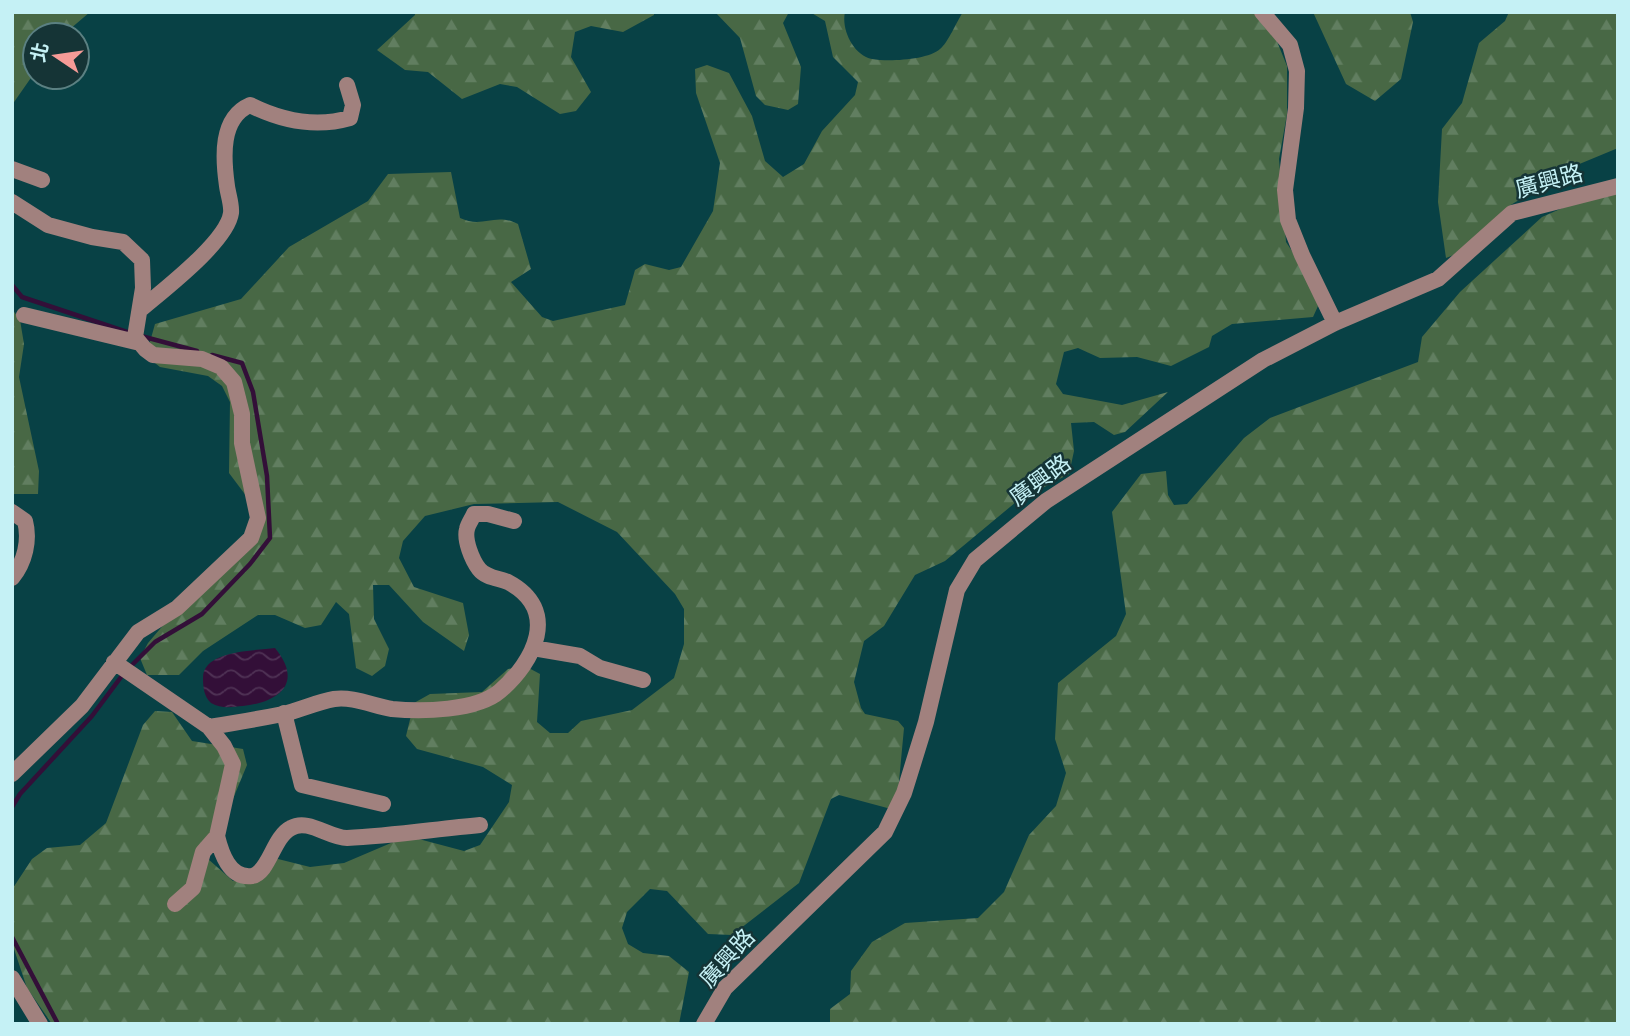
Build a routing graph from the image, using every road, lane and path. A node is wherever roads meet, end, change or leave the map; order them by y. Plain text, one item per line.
1 (1262, 12) edge
2 (347, 85) dead end
3 (12, 169) edge
4 (42, 180) dead end
5 (1618, 186) edge
6 (12, 202) edge
7 (24, 315) dead end
8 (1335, 323) junction
9 (138, 329) junction
10 (12, 512) edge
11 (514, 521) dead end
12 (12, 578) edge
13 (533, 648) junction
14 (116, 663) junction
15 (643, 680) dead end
16 (284, 713) junction
17 (209, 727) junction
18 (14, 768) edge
19 (383, 804) dead end
20 (480, 825) dead end
21 (217, 836) junction
22 (175, 904) dead end
23 (12, 978) edge
24 (40, 1024) edge
25 (704, 1024) edge

1 - 8 street
2 - 9 street
3 - 4 street
5 - 8 street, 廣興路
6 - 9 street
7 - 9 street
8 - 25 street, 廣興路
9 - 14 street
10 - 12 street
11 - 13 street
13 - 15 street
13 - 16 street
14 - 17 street
14 - 18 street
16 - 17 street
16 - 19 street
17 - 21 street
20 - 21 street
21 - 22 street
23 - 24 street

